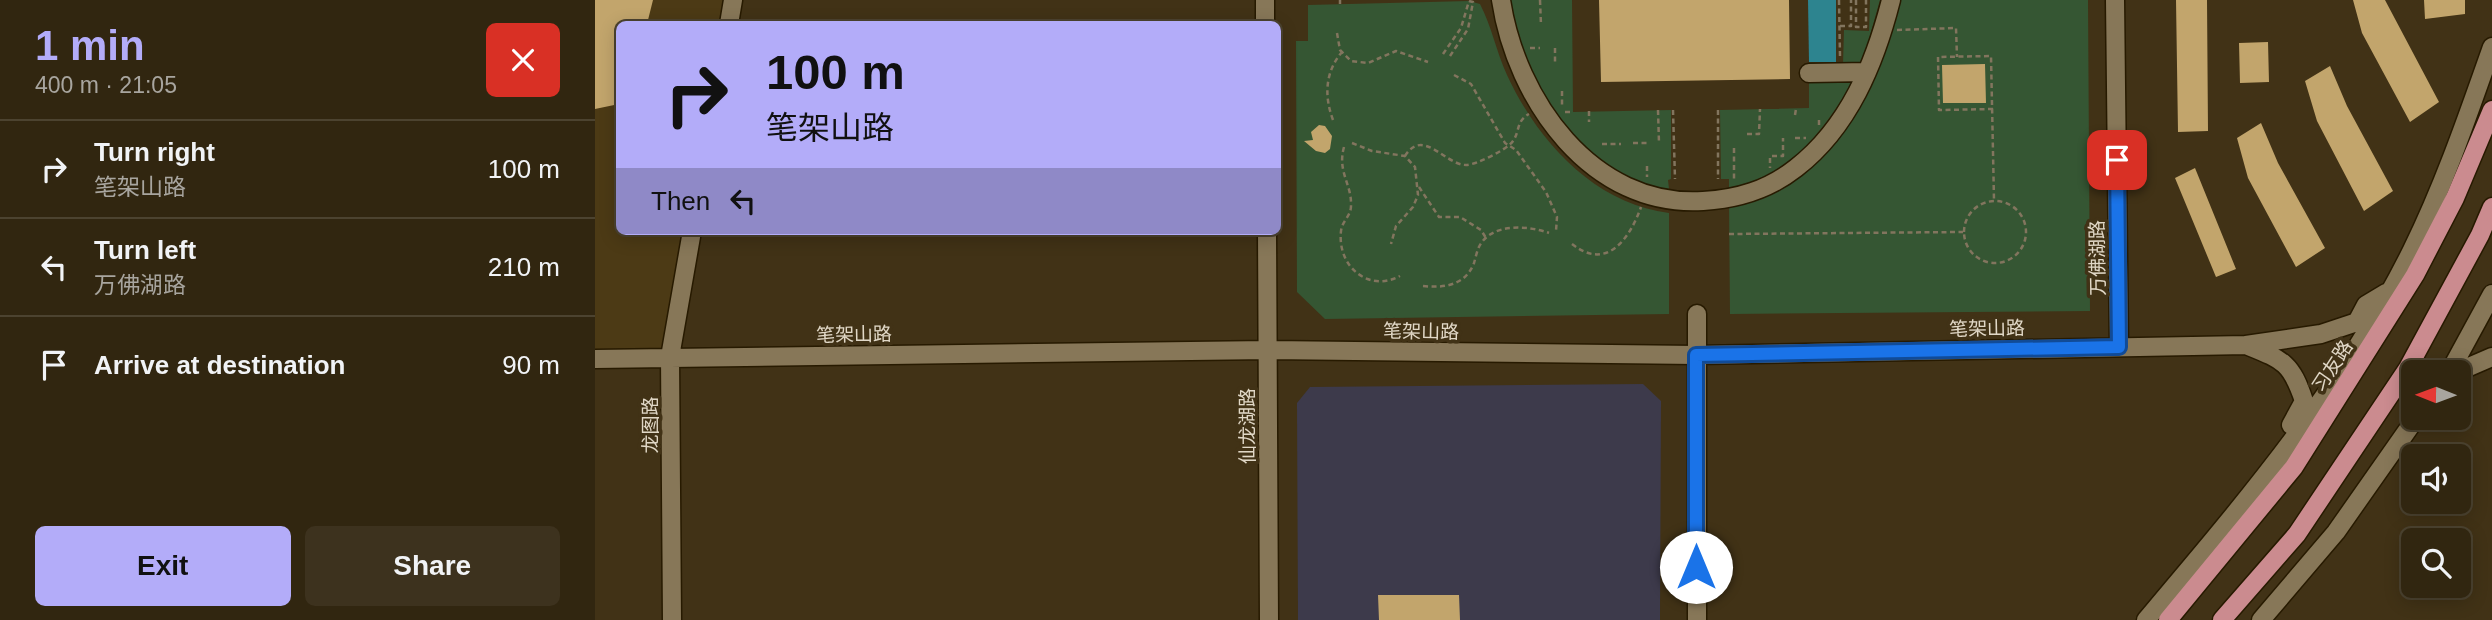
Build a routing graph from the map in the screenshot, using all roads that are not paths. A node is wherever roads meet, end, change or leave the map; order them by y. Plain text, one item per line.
1 (733, 0) edge
2 (1265, 0) edge
3 (1501, 0) edge
4 (1891, 0) edge
5 (2115, 0) edge
6 (730, 21) edge
7 (1265, 21) edge
8 (2492, 47) edge
9 (1867, 72) junction
10 (1809, 73) dead end
11 (2492, 110) edge
12 (2492, 206) edge
13 (691, 235) edge
14 (1267, 235) edge
15 (2416, 275) junction
16 (2389, 291) junction
17 (2491, 299) edge
18 (1697, 314) dead end
19 (2246, 345) junction
20 (2119, 347) junction
21 (1268, 350) junction
22 (1696, 355) junction
23 (670, 357) junction
24 (2492, 357) edge
25 (595, 359) edge
26 (2456, 360) edge
27 (2471, 366) edge
28 (2408, 430) edge
29 (2291, 441) junction
30 (2294, 467) junction
31 (672, 620) edge
32 (1269, 620) edge
33 (1697, 620) edge
34 (2146, 620) edge
35 (2168, 620) edge
36 (2222, 620) edge
37 (2260, 620) edge

1 - 6 street
2 - 7 street
3 - 9 street
4 - 9 street
5 - 20 street, 万佛湖路
8 - 16 street
9 - 10 street
11 - 15 main road, 习友路
12 - 36 main road
13 - 23 street, 龙图路
14 - 21 street, 仙龙湖路
15 - 16 street, 笔架山路
15 - 30 main road, 习友路
16 - 19 street, 笔架山路
16 - 29 street
17 - 26 street
18 - 22 street
19 - 20 street, 笔架山路
19 - 29 street
20 - 22 street, 笔架山路
21 - 22 street, 笔架山路
21 - 23 street, 笔架山路
21 - 32 street, 仙龙湖路
22 - 33 street
23 - 25 street, 笔架山路
23 - 31 street, 龙图路
24 - 27 street
28 - 37 street
29 - 30 street
29 - 34 street
30 - 35 main road, 习友路

